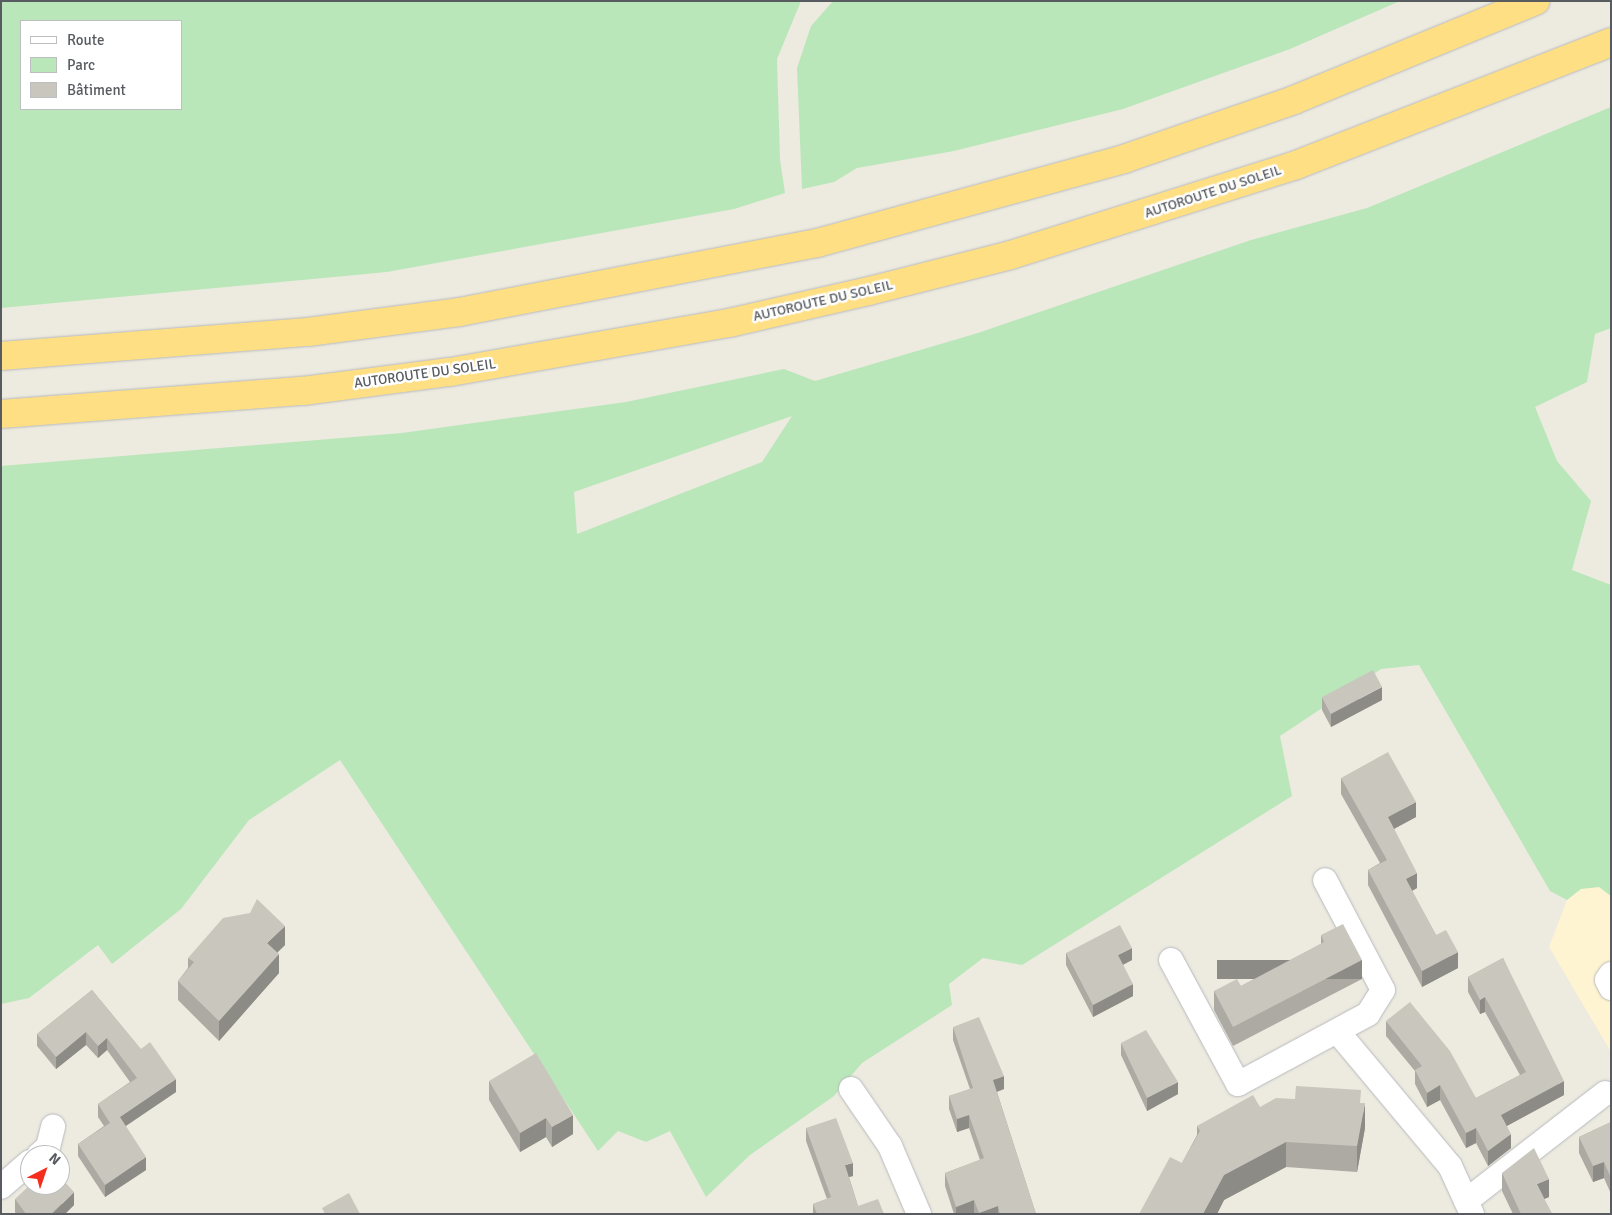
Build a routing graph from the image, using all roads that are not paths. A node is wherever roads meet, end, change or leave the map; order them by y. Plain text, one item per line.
1 (1535, 1) edge
2 (1611, 42) edge
3 (1, 356) edge
4 (1, 414) edge
5 (1325, 880) dead end
6 (1171, 960) dead end
7 (1611, 974) edge
8 (1611, 988) edge
9 (1337, 1031) junction
10 (851, 1089) dead end
11 (1605, 1093) dead end
12 (53, 1127) dead end
13 (48, 1145) edge
14 (20, 1171) edge
15 (1, 1187) edge
16 (1469, 1208) edge
17 (919, 1214) edge

1 - 3 highway
2 - 4 highway, AUTOROUTE DU SOLEIL
5 - 9 street
6 - 9 street
7 - 8 street
9 - 16 street
10 - 17 street
11 - 16 street
12 - 13 street
14 - 15 street

